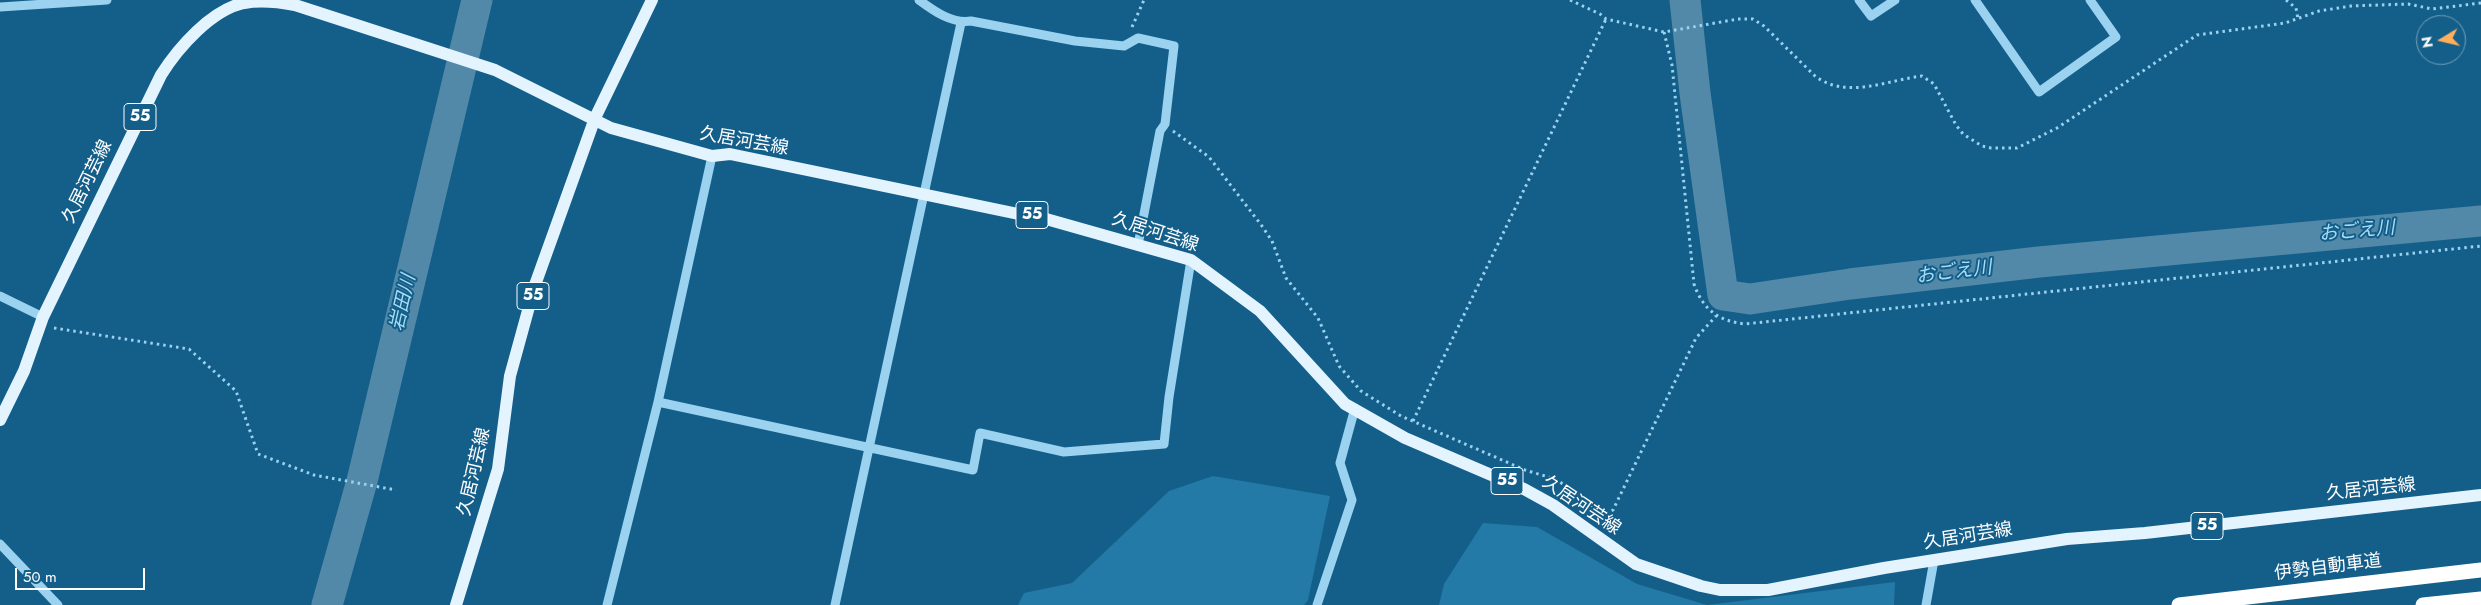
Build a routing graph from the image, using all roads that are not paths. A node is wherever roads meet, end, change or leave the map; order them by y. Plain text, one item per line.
1 (107, 0) edge
2 (652, 0) edge
3 (919, 0) edge
4 (1860, 0) edge
5 (1895, 0) edge
6 (1975, 0) edge
7 (2090, 0) edge
8 (50, 2) edge
9 (231, 3) edge
10 (0, 7) edge
11 (961, 23) junction
12 (595, 118) junction
13 (712, 156) junction
14 (924, 195) junction
15 (1138, 245) junction
16 (1190, 260) junction
17 (0, 296) edge
18 (41, 321) junction
19 (658, 402) junction
20 (1355, 408) junction
21 (0, 420) edge
22 (869, 446) junction
23 (2481, 495) edge
24 (0, 544) edge
25 (1934, 560) junction
26 (2481, 570) edge
27 (2481, 599) edge
28 (58, 605) edge
29 (456, 605) edge
30 (607, 605) edge
31 (835, 605) edge
32 (1317, 605) edge
33 (1926, 605) edge
34 (2179, 605) edge
35 (2423, 605) edge

1 - 8 street
2 - 12 main road, 久居河芸線 / 55
3 - 11 street
4 - 5 street
6 - 7 street
8 - 10 street
9 - 12 main road, 久居河芸線 / 55
9 - 18 main road, 久居河芸線 / 55
11 - 14 street
11 - 15 street
12 - 13 main road, 久居河芸線 / 55
12 - 29 main road, 久居河芸線 / 55
13 - 14 main road, 久居河芸線 / 55
13 - 19 street
14 - 15 main road, 久居河芸線 / 55
14 - 22 street
15 - 16 main road, 久居河芸線 / 55
16 - 20 main road, 久居河芸線 / 55
16 - 22 street
17 - 18 street
18 - 21 main road, 久居河芸線 / 55
19 - 22 street
19 - 30 street
20 - 25 main road, 久居河芸線 / 55
20 - 32 street
22 - 31 street
23 - 25 main road, 久居河芸線 / 55
24 - 28 street
25 - 33 street
26 - 34 highway, 伊勢自動車道
27 - 35 highway

